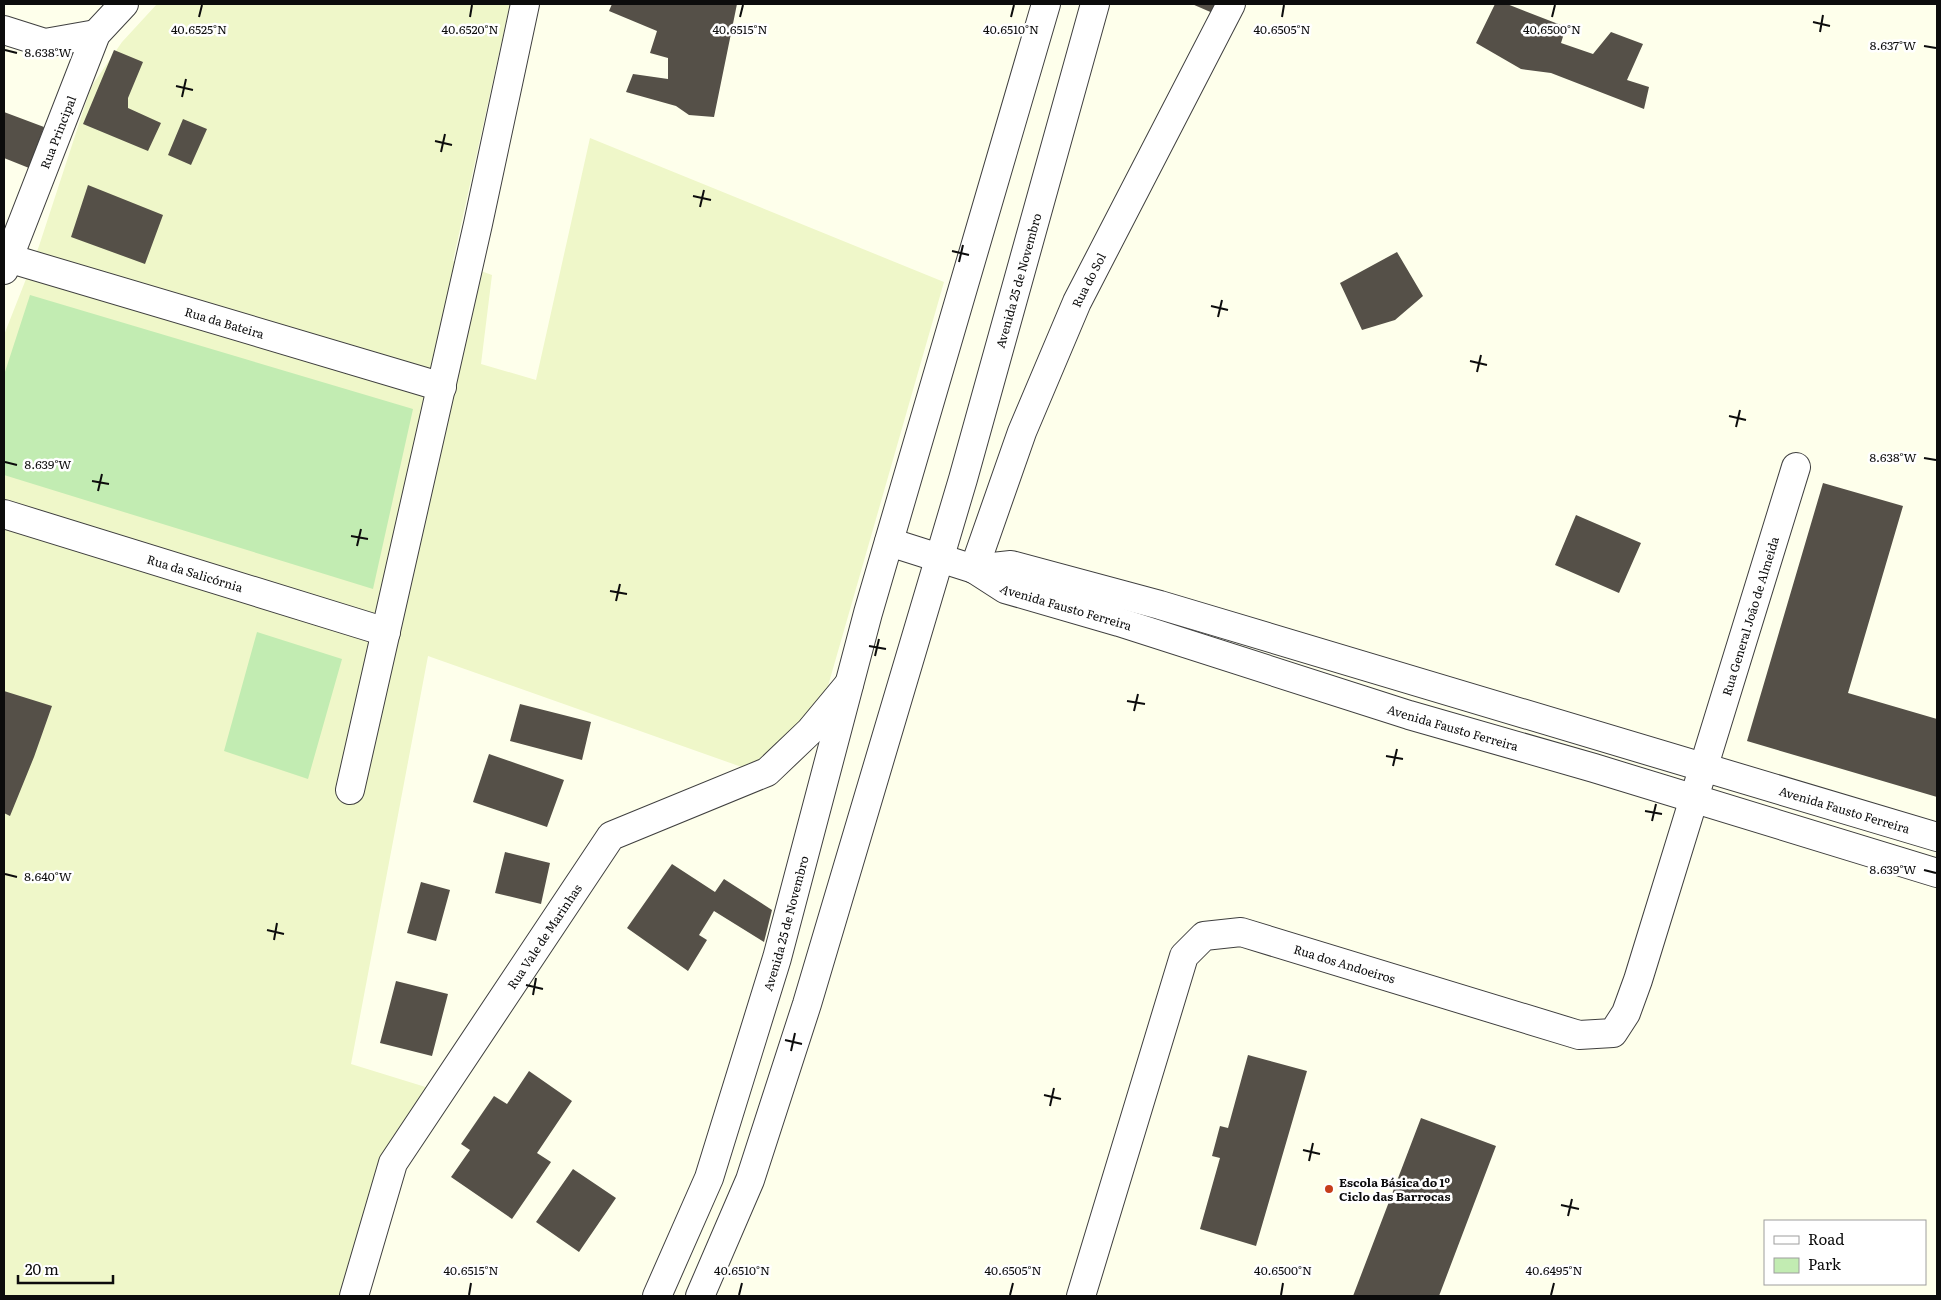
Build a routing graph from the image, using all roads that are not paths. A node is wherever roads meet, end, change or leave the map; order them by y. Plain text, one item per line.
1 (124, 4) edge
2 (525, 4) edge
3 (1046, 4) edge
4 (1095, 4) edge
5 (1231, 4) edge
6 (4, 30) edge
7 (96, 34) junction
8 (6, 264) edge
9 (442, 387) junction
10 (1796, 467) dead end
11 (4, 514) edge
12 (889, 542) junction
13 (938, 558) junction
14 (974, 569) junction
15 (386, 632) junction
16 (849, 684) junction
17 (1704, 766) junction
18 (350, 790) dead end
19 (1693, 799) junction
20 (1937, 837) edge
21 (1937, 873) edge
22 (354, 1296) edge
23 (657, 1296) edge
24 (700, 1296) edge
25 (1081, 1296) edge

1 - 7 street, Rua Principal
2 - 9 street
3 - 12 street, Avenida 25 de Novembro
4 - 13 street, Avenida 25 de Novembro
5 - 14 street, Rua do Sol
6 - 7 street
7 - 8 street, Rua Principal
8 - 9 street, Rua da Bateira
9 - 15 street
10 - 17 street, Rua General João de Almeida
11 - 15 street, Rua da Salicórnia
12 - 13 street
12 - 16 street, Avenida 25 de Novembro
13 - 14 street, Avenida Fausto Ferreira
13 - 24 street, Avenida 25 de Novembro
14 - 17 street, Avenida Fausto Ferreira
14 - 19 street, Avenida Fausto Ferreira
15 - 18 street
16 - 22 street, Rua Vale de Marinhas
16 - 23 street, Avenida 25 de Novembro
17 - 19 street, Rua General João de Almeida
17 - 20 street, Avenida Fausto Ferreira
19 - 21 street, Avenida Fausto Ferreira
19 - 25 street, Rua dos Andoeiros

